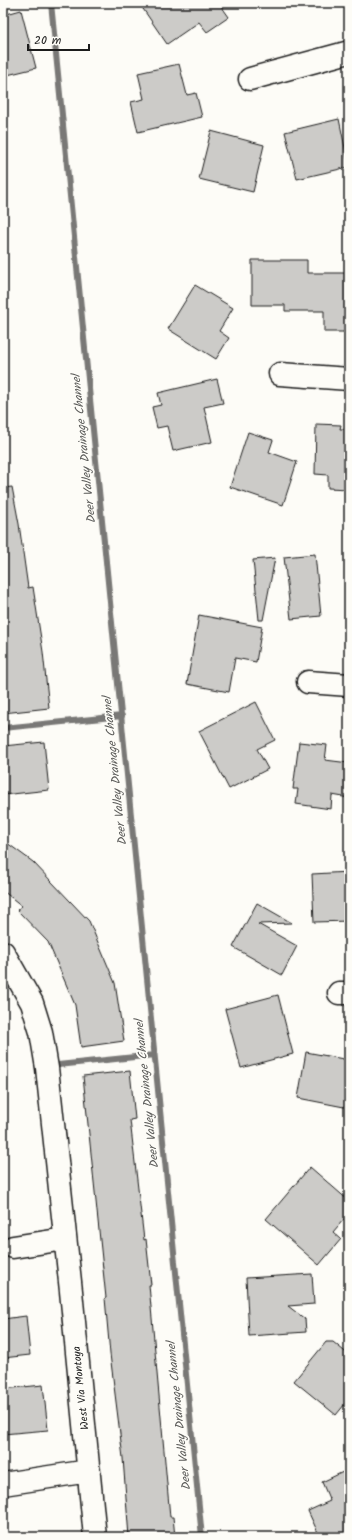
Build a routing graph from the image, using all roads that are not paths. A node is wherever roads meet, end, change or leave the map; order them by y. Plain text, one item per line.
1 (349, 52) edge
2 (250, 79) dead end
3 (280, 374) dead end
4 (349, 379) edge
5 (308, 682) dead end
6 (349, 685) edge
7 (3, 952) edge
8 (65, 1239) junction
9 (13, 1247) dead end
10 (89, 1472) junction
11 (3, 1484) edge
12 (95, 1537) edge

1 - 2 street
3 - 4 street
5 - 6 street
7 - 8 street, West Via Montoya
8 - 9 street
8 - 10 street, West Via Montoya
10 - 11 street
10 - 12 street, West Via Montoya

